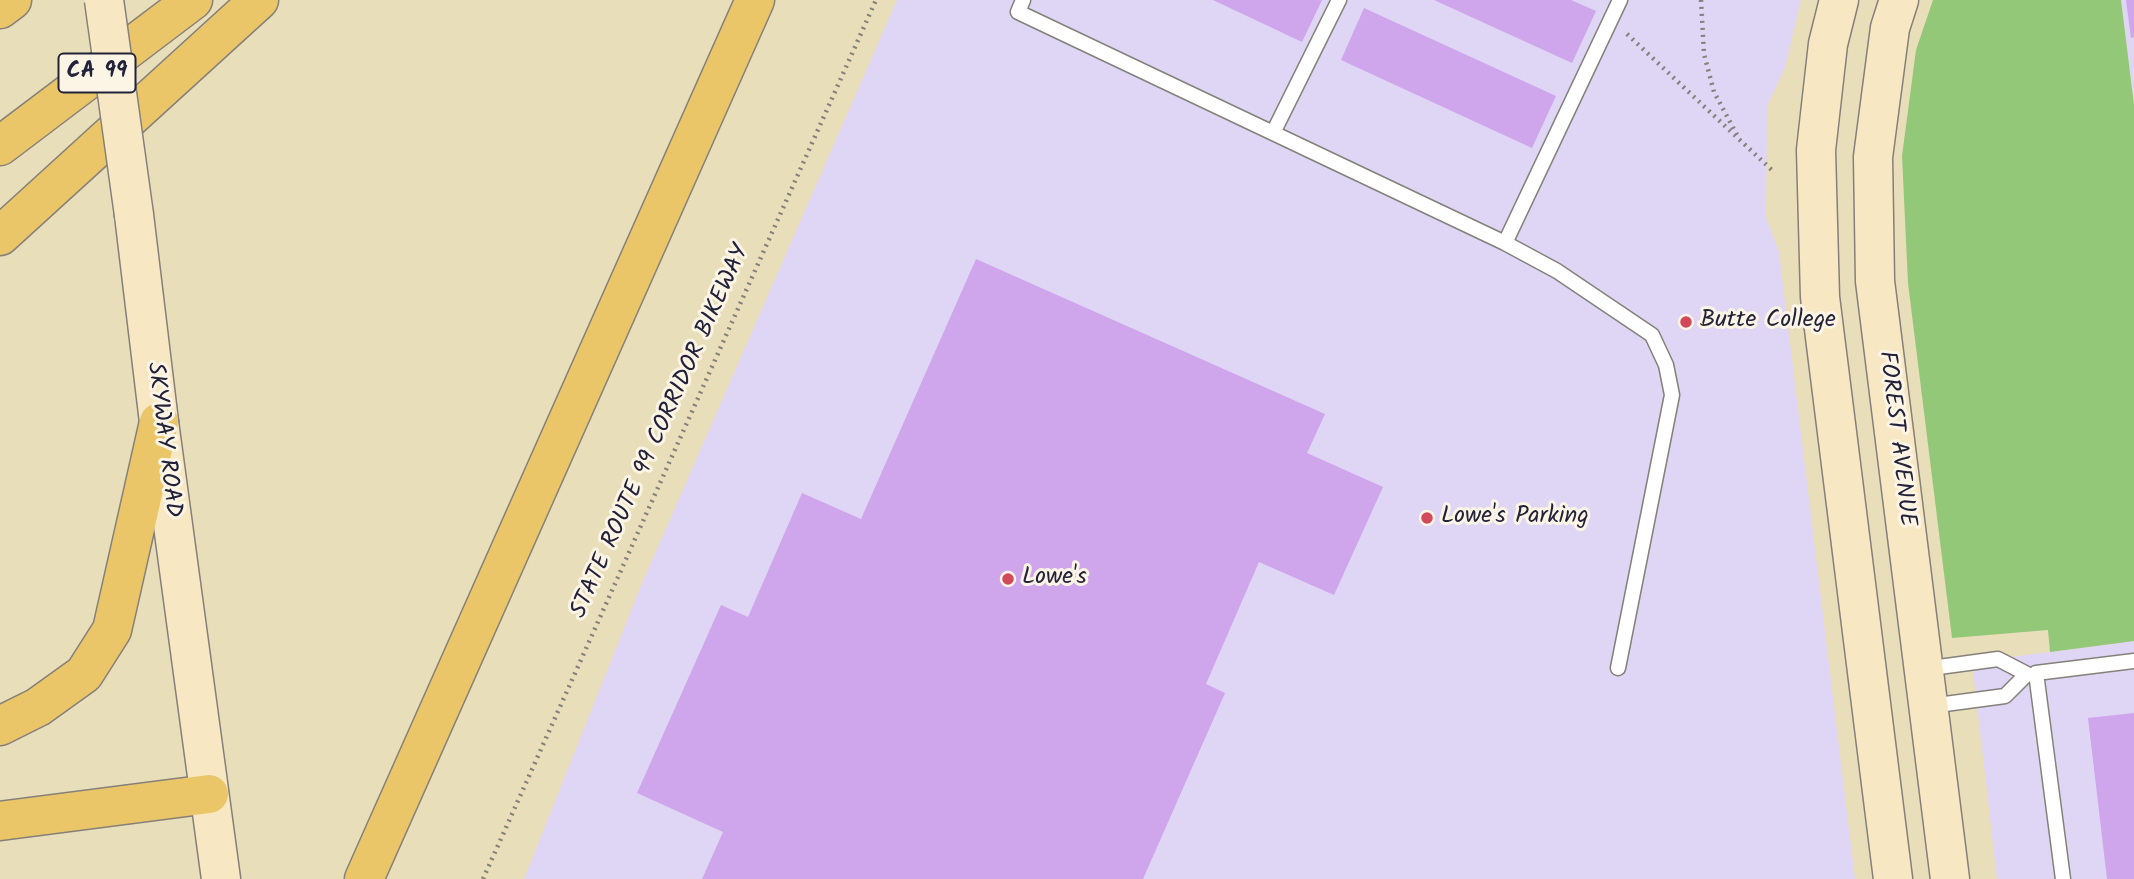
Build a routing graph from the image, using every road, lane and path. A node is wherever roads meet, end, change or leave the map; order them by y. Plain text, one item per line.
1 (12, 0) edge
2 (104, 0) edge
3 (193, 0) edge
4 (259, 0) edge
5 (755, 0) edge
6 (877, 0) edge
7 (1023, 0) edge
8 (1339, 0) edge
9 (1620, 0) edge
10 (1701, 0) edge
11 (1839, 0) edge
12 (1899, 0) edge
13 (0, 9) edge
14 (1637, 44) dead end
15 (1273, 133) junction
16 (1741, 141) junction
17 (0, 146) edge
18 (1774, 172) dead end
19 (0, 236) edge
20 (1505, 243) junction
21 (159, 422) junction
22 (2134, 661) edge
23 (1618, 668) dead end
24 (1924, 669) junction
25 (2032, 674) junction
26 (1929, 706) junction
27 (0, 726) edge
28 (209, 794) junction
29 (0, 821) edge
30 (221, 879) edge
31 (364, 879) edge
32 (483, 879) edge
33 (1893, 879) edge
34 (1950, 879) edge
35 (2063, 879) edge

1 - 13 highway
2 - 21 street, SKYWAY ROAD, bridge
3 - 17 highway, CA 99
4 - 19 highway
5 - 31 highway
6 - 32 path, STATE ROUTE 99 CORRIDOR BIKEWAY
7 - 15 lane
8 - 15 lane
9 - 20 lane
10 - 16 path
11 - 33 street
12 - 24 street, FOREST AVENUE
14 - 16 path
15 - 20 lane
16 - 18 path
20 - 23 lane
21 - 27 highway
21 - 28 street, SKYWAY ROAD
22 - 25 lane
24 - 25 lane
24 - 26 street, FOREST AVENUE
25 - 26 lane
25 - 35 lane
26 - 34 street, FOREST AVENUE
28 - 29 highway
28 - 30 street, SKYWAY ROAD

